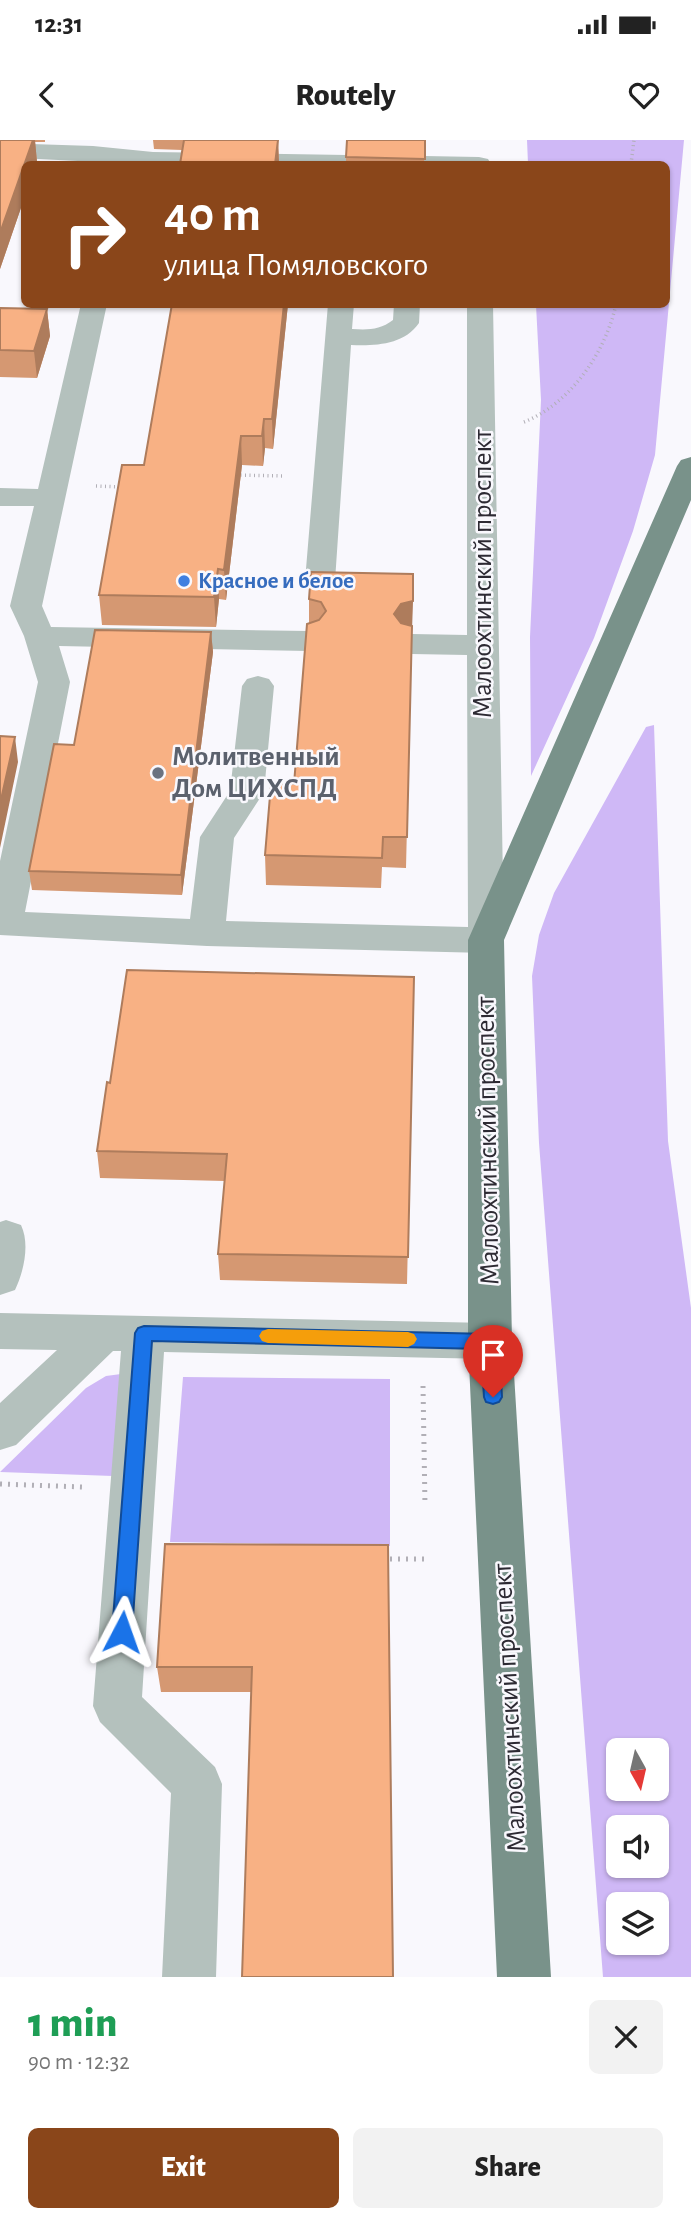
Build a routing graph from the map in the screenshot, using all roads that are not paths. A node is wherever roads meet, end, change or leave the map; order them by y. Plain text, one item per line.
1 (479, 140) edge
2 (0, 150) edge
3 (128, 154) edge
4 (320, 161) edge
5 (479, 161) edge
6 (93, 308) edge
7 (341, 308) edge
8 (407, 308) edge
9 (480, 308) edge
10 (338, 337) junction
11 (691, 466) edge
12 (52, 492) junction
13 (0, 497) edge
14 (320, 581) edge
15 (40, 636) junction
16 (308, 641) edge
17 (412, 644) edge
18 (483, 645) junction
19 (258, 686) dead end
20 (2, 924) edge
21 (206, 933) junction
22 (486, 940) junction
23 (6, 1237) dead end
24 (0, 1278) edge
25 (0, 1331) edge
26 (124, 1333) junction
27 (490, 1342) junction
28 (0, 1432) edge
29 (189, 1977) edge
30 (524, 1977) edge

1 - 5 street
2 - 3 street
3 - 4 street
6 - 12 street
7 - 10 street
8 - 10 street
9 - 18 street, Малоохтинский проспект
10 - 14 street
11 - 22 main road
12 - 13 street
12 - 15 street
15 - 16 street
15 - 20 street
17 - 18 street
18 - 22 street, Малоохтинский проспект
19 - 21 street
20 - 21 street
21 - 22 street
22 - 27 main road, Малоохтинский проспект
23 - 24 street
25 - 26 street
26 - 27 street
26 - 28 street
26 - 29 street
27 - 30 main road, Малоохтинский проспект

